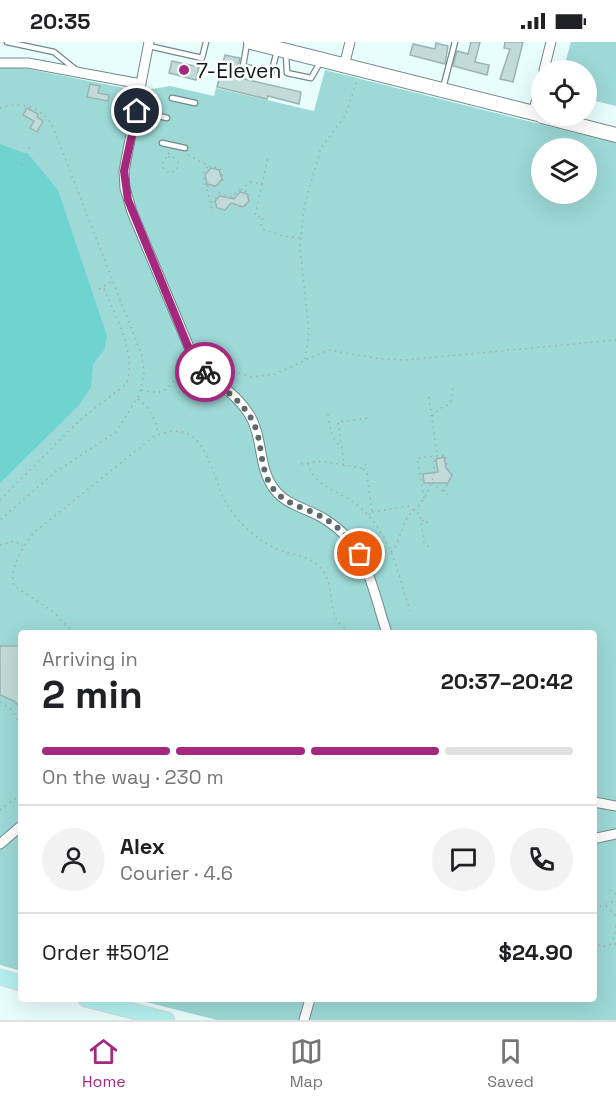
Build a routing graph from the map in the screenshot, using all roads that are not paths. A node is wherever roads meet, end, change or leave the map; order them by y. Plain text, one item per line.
1 (7, 42) edge
2 (206, 42) edge
3 (249, 42) edge
4 (350, 42) edge
5 (455, 42) edge
6 (551, 42) edge
7 (149, 44) edge
8 (282, 50) junction
9 (322, 60) junction
10 (546, 60) edge
11 (0, 63) edge
12 (344, 66) junction
13 (79, 73) junction
14 (141, 84) junction
15 (442, 90) junction
16 (172, 98) dead end
17 (195, 103) dead end
18 (137, 111) junction
19 (531, 113) edge
20 (167, 118) dead end
21 (581, 126) edge
22 (616, 135) edge
23 (162, 143) dead end
24 (185, 148) dead end
25 (386, 630) edge
26 (597, 803) edge
27 (616, 806) edge
28 (18, 829) edge
29 (616, 834) edge
30 (597, 839) edge
31 (0, 844) edge
32 (0, 977) edge
33 (18, 982) edge
34 (94, 1002) edge
35 (309, 1002) edge
36 (127, 1015) edge
37 (167, 1020) edge
38 (304, 1020) edge

1 - 13 lane
2 - 7 lane
3 - 8 main road
3 - 8 lane
4 - 12 street
5 - 15 lane
6 - 10 street
7 - 14 street
8 - 9 main road
8 - 9 lane
9 - 12 main road
11 - 13 street
12 - 15 main road
13 - 14 street
14 - 18 street
15 - 19 main road
16 - 17 lane
18 - 20 lane
18 - 25 street
21 - 22 main road
23 - 24 lane
26 - 27 street
28 - 31 street
29 - 30 street
32 - 33 main road
34 - 36 main road
35 - 38 street
36 - 37 main road

